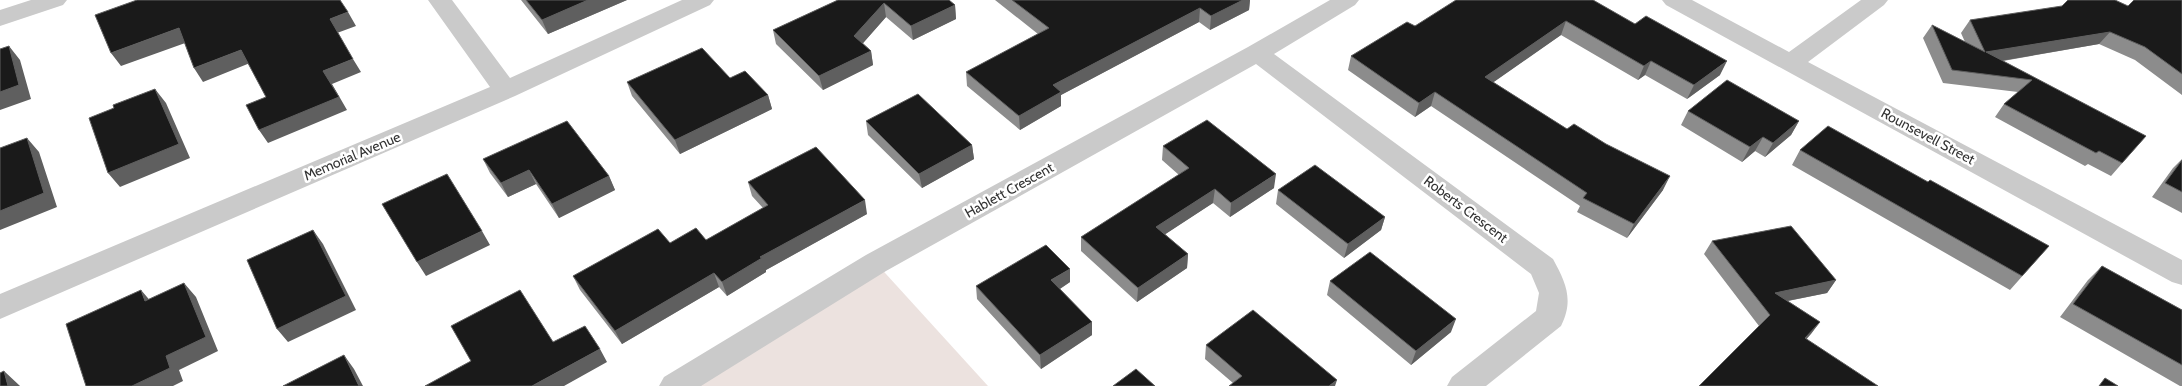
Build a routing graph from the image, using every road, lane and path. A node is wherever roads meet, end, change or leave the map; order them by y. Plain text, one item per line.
1 (55, 0) edge
2 (440, 0) edge
3 (702, 0) edge
4 (1347, 0) edge
5 (1674, 0) edge
6 (1876, 0) edge
7 (0, 18) edge
8 (1258, 53) junction
9 (1791, 62) junction
10 (506, 90) junction
11 (2182, 274) edge
12 (0, 307) edge
13 (675, 386) edge
14 (1463, 386) edge

1 - 7 street
2 - 10 street
3 - 10 street, Memorial Avenue
4 - 8 street, Hablett Crescent
5 - 9 street, Rounsevell Street
6 - 9 street
8 - 13 street, Hablett Crescent
8 - 14 street, Roberts Crescent
9 - 11 street, Rounsevell Street
10 - 12 street, Memorial Avenue

